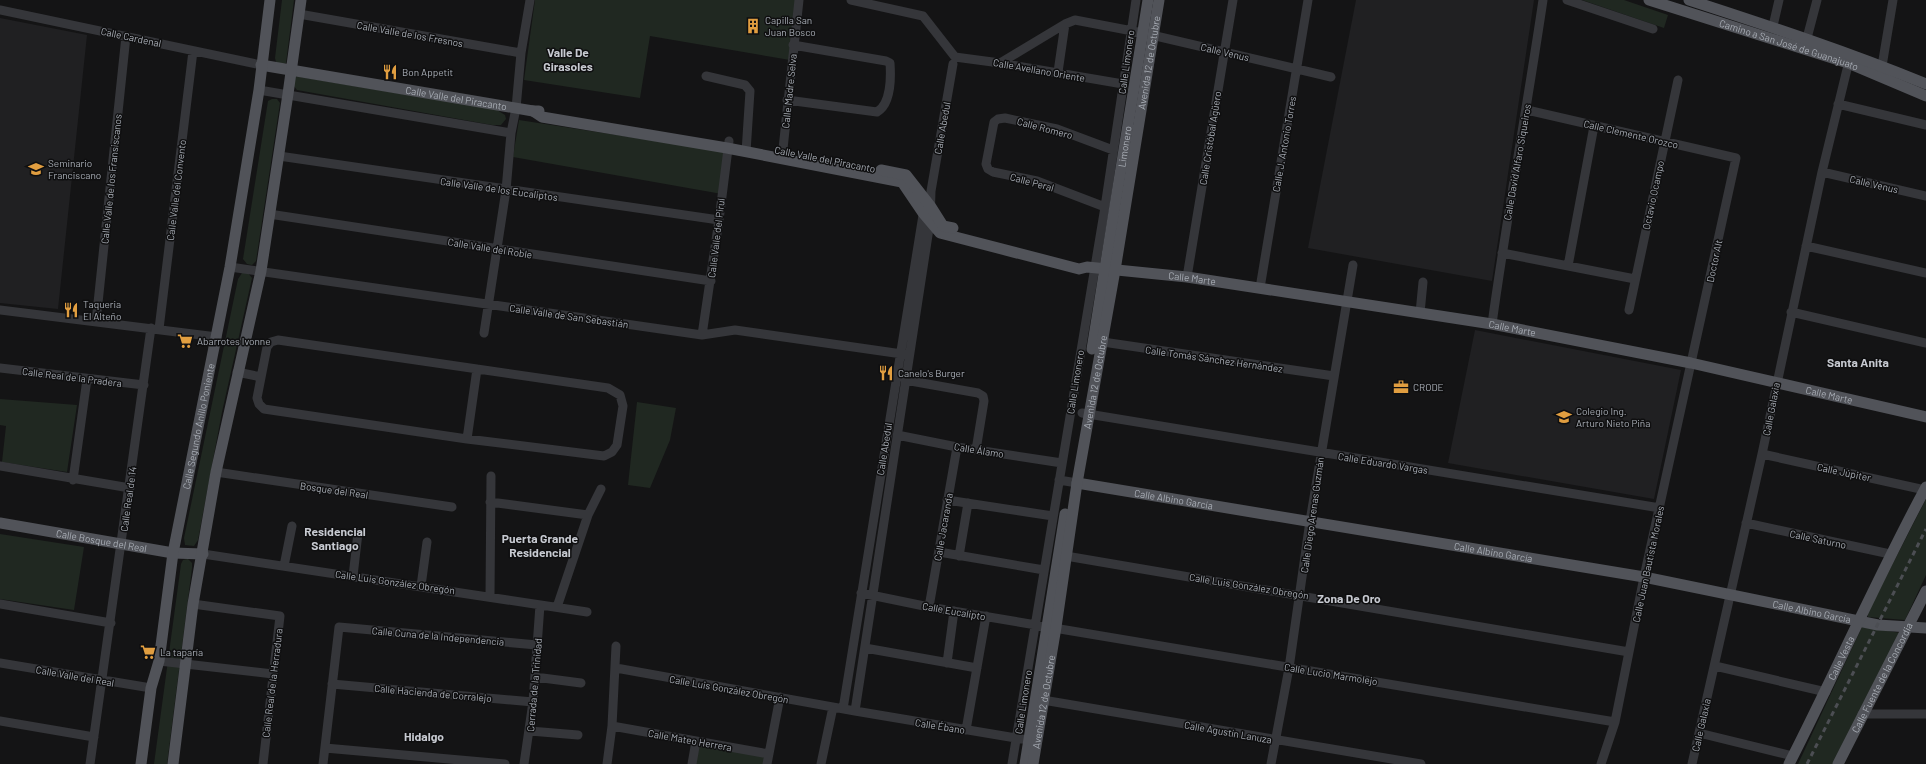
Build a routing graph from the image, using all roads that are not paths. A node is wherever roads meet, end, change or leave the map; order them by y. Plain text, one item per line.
1 (270, 0) edge
2 (301, 0) edge
3 (530, 0) edge
4 (799, 0) edge
5 (851, 0) edge
6 (1136, 0) edge
7 (1148, 0) edge
8 (1159, 0) edge
9 (1233, 0) edge
10 (1308, 0) edge
11 (1543, 0) edge
12 (1567, 0) edge
13 (1649, 0) edge
14 (1660, 0) edge
15 (1689, 0) edge
16 (1779, 0) edge
17 (1816, 0) edge
18 (1893, 0) edge
19 (1712, 4) edge
20 (0, 10) edge
21 (298, 14) junction
22 (1065, 24) junction
23 (1773, 26) junction
24 (1653, 29) dead end
25 (1130, 31) junction
26 (1148, 34) junction
27 (126, 36) junction
28 (1807, 38) junction
29 (793, 45) junction
30 (193, 51) junction
31 (1224, 52) junction
32 (521, 53) junction
33 (1850, 59) junction
34 (954, 60) junction
35 (1000, 63) junction
36 (262, 66) junction
37 (1882, 66) junction
38 (292, 69) junction
39 (1297, 70) junction
40 (1058, 72) junction
41 (706, 76) dead end
42 (1331, 77) dead end
43 (1678, 80) dead end
44 (1123, 84) junction
45 (1926, 84) edge
46 (259, 90) junction
47 (288, 94) junction
48 (1926, 96) edge
49 (787, 100) junction
50 (1838, 104) junction
51 (516, 108) junction
52 (1527, 110) junction
53 (1926, 125) edge
54 (1594, 126) junction
55 (511, 133) junction
56 (990, 140) joint
57 (1664, 142) junction
58 (728, 145) junction
59 (747, 148) junction
60 (1113, 150) junction
61 (782, 154) junction
62 (279, 156) junction
63 (1736, 158) joint
64 (1822, 172) junction
65 (506, 190) junction
66 (1926, 196) edge
67 (928, 203) junction
68 (1105, 207) junction
69 (269, 214) junction
70 (719, 220) junction
71 (930, 222) junction
72 (1806, 246) junction
73 (496, 249) junction
74 (1502, 253) junction
75 (1353, 265) dead end
76 (1568, 266) junction
77 (230, 267) junction
78 (1090, 267) junction
79 (1111, 269) junction
80 (261, 271) junction
81 (1926, 273) edge
82 (1187, 277) junction
83 (1635, 279) junction
84 (711, 281) junction
85 (1423, 282) dead end
86 (1260, 288) junction
87 (1346, 302) junction
88 (488, 305) junction
89 (0, 310) edge
90 (1629, 310) dead end
91 (1791, 312) junction
92 (1420, 313) junction
93 (96, 322) junction
94 (1492, 324) junction
95 (155, 328) junction
96 (484, 333) dead end
97 (702, 335) junction
98 (217, 337) junction
99 (1098, 341) junction
100 (1926, 343) edge
101 (899, 354) junction
102 (909, 355) junction
103 (1691, 364) junction
104 (0, 368) edge
105 (476, 369) junction
106 (237, 372) junction
107 (1334, 376) junction
108 (261, 377) junction
109 (87, 379) junction
110 (905, 380) junction
111 (1776, 382) junction
112 (144, 385) junction
113 (1085, 414) junction
114 (1926, 417) edge
115 (889, 418) junction
116 (899, 419) junction
117 (897, 435) junction
118 (467, 439) junction
119 (957, 447) junction
120 (976, 450) junction
121 (1321, 453) junction
122 (1762, 454) junction
123 (1062, 463) junction
124 (0, 466) edge
125 (216, 472) junction
126 (491, 476) dead end
127 (73, 480) junction
128 (1069, 482) junction
129 (130, 488) junction
130 (601, 489) dead end
131 (1925, 489) edge
132 (877, 491) junction
133 (889, 493) junction
134 (948, 500) junction
135 (490, 502) junction
136 (968, 503) junction
137 (452, 507) dead end
138 (1660, 508) junction
139 (588, 515) junction
140 (1053, 516) junction
141 (1310, 521) junction
142 (0, 523) edge
143 (1746, 523) junction
144 (292, 526) dead end
145 (358, 533) dead end
146 (427, 542) dead end
147 (122, 544) junction
148 (939, 552) junction
149 (173, 553) junction
150 (203, 554) junction
151 (1890, 554) junction
152 (1063, 555) junction
153 (959, 556) junction
154 (284, 566) junction
155 (1044, 570) junction
156 (353, 576) junction
157 (1644, 577) junction
158 (421, 586) junction
159 (1926, 591) edge
160 (861, 593) junction
161 (1300, 595) junction
162 (1730, 595) junction
163 (490, 596) junction
164 (874, 596) junction
165 (0, 604) edge
166 (193, 604) junction
167 (540, 605) junction
168 (557, 607) junction
169 (929, 607) junction
170 (954, 611) junction
171 (587, 612) dead end
172 (986, 616) junction
173 (1859, 622) junction
174 (111, 623) junction
175 (1036, 624) junction
176 (1052, 626) junction
177 (1908, 627) junction
178 (1926, 628) edge
179 (537, 645) junction
180 (616, 646) dead end
181 (865, 648) junction
182 (1629, 652) junction
183 (159, 661) junction
184 (0, 663) edge
185 (947, 663) junction
186 (186, 664) junction
187 (1714, 666) junction
188 (616, 668) junction
189 (977, 668) junction
190 (1289, 668) junction
191 (273, 674) junction
192 (535, 677) junction
193 (103, 681) junction
194 (581, 683) dead end
195 (332, 684) junction
196 (150, 688) junction
197 (1826, 692) junction
198 (780, 698) junction
199 (1040, 699) junction
200 (533, 702) junction
201 (833, 707) junction
202 (843, 709) junction
203 (855, 711) junction
204 (1862, 714) junction
205 (1926, 714) edge
206 (0, 721) edge
207 (1615, 722) junction
208 (612, 726) junction
209 (966, 730) junction
210 (530, 731) junction
211 (1700, 733) junction
212 (578, 735) dead end
213 (94, 737) junction
214 (1028, 739) junction
215 (1276, 740) junction
216 (696, 741) junction
217 (325, 748) junction
218 (769, 754) junction
219 (1791, 760) edge
220 (90, 764) edge
221 (141, 764) edge
222 (173, 764) edge
223 (263, 764) edge
224 (323, 764) edge
225 (505, 764) edge
226 (524, 764) edge
227 (607, 764) edge
228 (692, 764) edge
229 (768, 764) edge
230 (821, 764) edge
231 (1012, 764) edge
232 (1025, 764) edge
233 (1033, 764) edge
234 (1271, 764) edge
235 (1421, 764) edge
236 (1601, 764) edge
237 (1692, 764) edge
238 (1838, 764) edge

1 - 36 main road, Calle Segundo Anillo Poniente
2 - 21 main road
3 - 32 street
4 - 29 street, Calle Madre Selva
5 - 34 street
6 - 25 street, Calle Limonero
7 - 26 main road
8 - 26 main road, Avenida 12 de Octubre
9 - 31 street, Calle Cristóbal Agüero
10 - 39 street, Calle J. Antonio Torres
11 - 52 street, Calle David Alfaro Siqueiros
12 - 24 street
13 - 33 main road, Camino a San José de Guanajuato
14 - 19 main road
15 - 19 main road, Camino a San José de Guanajuato
16 - 23 street
17 - 28 street
18 - 37 street
19 - 23 main road, Camino a San José de Guanajuato
20 - 27 street, Calle Cardenal
21 - 32 street, Calle Valle de los Fresnos
21 - 38 main road
22 - 25 street, Calle Venus
22 - 35 street
22 - 40 street
23 - 28 main road, Camino a San José de Guanajuato
25 - 26 street, Calle Venus
25 - 44 street, Calle Limonero
26 - 31 street, Calle Venus
26 - 79 main road, Avenida 12 de Octubre
27 - 30 street, Calle Cardenal
27 - 93 street, Calle Valle de los Fransiscanos
28 - 33 main road, Camino a San José de Guanajuato
29 - 49 street, Calle Madre Selva
29 - 49 street
30 - 36 street, Calle Cardenal
30 - 95 street, Calle Valle del Convento
31 - 39 street, Calle Venus
31 - 82 street, Calle Cristóbal Agüero
32 - 51 street
33 - 37 main road, Camino a San José de Guanajuato
33 - 48 main road, Camino a San José de Guanajuato
33 - 50 street, Calle Galaxia
34 - 35 street, Calle Avellano Oriente
34 - 67 street, Calle Abedul
35 - 40 street, Calle Avellano Oriente
36 - 38 main road, Calle Valle del Piracanto
36 - 46 main road, Calle Segundo Anillo Poniente
37 - 45 main road, Camino a San José de Guanajuato
38 - 47 main road
38 - 51 main road, Calle Valle del Piracanto
39 - 42 street, Calle Venus
39 - 86 street, Calle J. Antonio Torres
40 - 44 street, Calle Avellano Oriente
41 - 59 street
43 - 57 street, Octavio Ocampo
44 - 60 street, Calle Limonero
46 - 47 street
46 - 77 main road, Calle Segundo Anillo Poniente
47 - 55 street
47 - 62 main road
49 - 61 street, Calle Madre Selva
50 - 53 street
50 - 64 street, Calle Galaxia
51 - 55 street
51 - 58 main road, Calle Valle del Piracanto
52 - 54 street, Calle Clemente Orozco
52 - 74 street, Calle David Alfaro Siqueiros
54 - 57 street, Calle Clemente Orozco
54 - 76 street
55 - 65 street
56 - 60 street, Calle Romero
56 - 68 street, Calle Peral
57 - 63 street, Calle Clemente Orozco
57 - 83 street, Octavio Ocampo
58 - 59 main road, Calle Valle del Piracanto
58 - 70 street, Calle Valle del Pirul
59 - 61 main road, Calle Valle del Piracanto
60 - 68 street, Calle Limonero
61 - 67 main road, Calle Valle del Piracanto
62 - 65 street, Calle Valle de los Eucaliptos
62 - 69 main road
63 - 103 street, Doctor Alt
64 - 66 street, Calle Venus
64 - 72 street, Calle Galaxia
65 - 70 street, Calle Valle de los Eucaliptos
65 - 73 street
67 - 71 main road, Calle Valle del Piracanto
67 - 78 main road, Calle Valle del Piracanto
67 - 101 street, Calle Abedul
68 - 78 street, Calle Limonero
69 - 73 street, Calle Valle del Roble
69 - 80 main road
70 - 84 street, Calle Valle del Pirul
71 - 78 main road, Calle Valle del Piracanto
71 - 102 street, Calle Abedul
72 - 81 street
72 - 91 street, Calle Galaxia
73 - 84 street, Calle Valle del Roble
73 - 88 street
74 - 76 street
74 - 94 street, Calle David Alfaro Siqueiros
75 - 87 street, Calle Diego Arenas Guzmán
76 - 83 street
77 - 80 street, Calle Valle de San Sebastián
77 - 98 main road, Calle Segundo Anillo Poniente
78 - 79 main road, Calle Marte
78 - 123 street, Calle Limonero
79 - 82 main road, Calle Marte
79 - 99 main road, Avenida 12 de Octubre
80 - 88 street, Calle Valle de San Sebastián
80 - 106 main road
82 - 86 main road, Calle Marte
83 - 90 street, Octavio Ocampo
84 - 97 street, Calle Valle del Pirul
85 - 92 street
86 - 87 main road, Calle Marte
87 - 92 main road, Calle Marte
87 - 107 street, Calle Diego Arenas Guzmán
88 - 96 street
88 - 97 street, Calle Valle de San Sebastián
89 - 93 street
91 - 100 street
91 - 111 street, Calle Galaxia
92 - 94 main road, Calle Marte
93 - 95 street
94 - 103 main road, Calle Marte
95 - 98 street
95 - 112 street, Calle Real de 14
97 - 101 street, Calle Valle de San Sebastián
98 - 149 main road, Calle Segundo Anillo Poniente
99 - 107 street, Calle Tomás Sánchez Hernández
99 - 113 main road, Avenida 12 de Octubre
101 - 102 street, Calle Valle de San Sebastián
101 - 115 street, Calle Abedul
102 - 110 street, Calle Abedul
103 - 111 main road, Calle Marte
103 - 138 street, Calle Juan Bautista Morales
104 - 109 street, Calle Real de la Pradera
105 - 108 street
105 - 118 street
105 - 118 street
106 - 108 street
106 - 125 main road
107 - 121 street, Calle Diego Arenas Guzmán
108 - 118 street
109 - 112 street, Calle Real de la Pradera
109 - 127 street
110 - 116 street, Calle Abedul
110 - 120 street
111 - 114 main road, Calle Marte
111 - 122 street, Calle Galaxia
112 - 129 street, Calle Real de 14
113 - 121 street, Calle Eduardo Vargas
113 - 128 main road, Avenida 12 de Octubre
115 - 116 street
115 - 132 street, Calle Abedul
116 - 117 street, Calle Abedul
117 - 119 street, Calle Álamo
117 - 133 street, Calle Abedul
119 - 120 street, Calle Álamo
119 - 134 street, Calle Jacaranda
120 - 123 street, Calle Álamo
121 - 138 street, Calle Eduardo Vargas
121 - 141 street, Calle Diego Arenas Guzmán
122 - 131 street, Calle Júpiter
122 - 143 street, Calle Galaxia
123 - 128 street, Calle Limonero
124 - 127 street
125 - 137 street, Bosque del Real
125 - 150 main road
126 - 135 street
127 - 129 street
128 - 140 street, Calle Limonero
128 - 141 main road, Calle Albino García
128 - 152 main road, Avenida 12 de Octubre
129 - 147 street, Calle Real de 14
130 - 139 street
131 - 151 main road, Calle Vesta
132 - 133 street
132 - 160 street, Calle Abedul
133 - 164 street, Calle Abedul
134 - 136 street
134 - 148 street, Calle Jacaranda
135 - 139 street
135 - 163 street
136 - 140 street
136 - 153 street
138 - 157 street, Calle Juan Bautista Morales
139 - 168 street
140 - 155 street, Calle Limonero
141 - 157 main road, Calle Albino García
141 - 161 street, Calle Diego Arenas Guzmán
142 - 147 main road, Calle Bosque del Real
143 - 151 street, Calle Saturno
143 - 162 street, Calle Galaxia
144 - 154 street
145 - 156 street
146 - 158 street
147 - 149 main road, Calle Bosque del Real
147 - 174 street, Calle Real de 14
148 - 153 street
148 - 169 street, Calle Jacaranda
149 - 150 main road, Calle Bosque del Real
149 - 183 main road, Calle Segundo Anillo Poniente
150 - 154 street, Calle Luis González Obregón
150 - 166 main road
151 - 173 main road, Calle Vesta
152 - 161 street, Calle Luis González Obregón
152 - 176 main road, Avenida 12 de Octubre
153 - 155 street
154 - 156 street, Calle Luis González Obregón
155 - 175 street, Calle Limonero
156 - 158 street, Calle Luis González Obregón
157 - 162 main road, Calle Albino García
157 - 182 street, Calle Juan Bautista Morales
158 - 163 street, Calle Luis González Obregón
159 - 177 main road, Calle Fuente de la Concordia
160 - 164 street, Calle Eucalipto
160 - 202 street, Calle Abedul
161 - 182 street, Calle Luis González Obregón
161 - 190 street, Calle Diego Arenas Guzmán
162 - 173 main road, Calle Albino García
162 - 187 street, Calle Galaxia
163 - 167 street, Calle Luis González Obregón
164 - 169 street, Calle Eucalipto
164 - 181 street, Calle Abedul
165 - 174 street
166 - 186 main road
166 - 191 street, Calle Real de la Herradura
167 - 168 street, Calle Luis González Obregón
167 - 179 street, Cerrada de la Trinidad
168 - 171 street, Calle Luis González Obregón
169 - 170 street, Calle Eucalipto
170 - 172 street, Calle Eucalipto
170 - 185 street
172 - 175 street, Calle Eucalipto
172 - 189 street
173 - 177 main road, Calle Albino García
173 - 197 main road, Calle Vesta
174 - 193 street, Calle Real de 14
175 - 176 street, Calle Eucalipto
175 - 214 street, Calle Limonero
176 - 190 street, Calle Lucio Marmolejo
176 - 199 main road, Avenida 12 de Octubre
177 - 178 main road, Calle Albino García
177 - 204 main road, Calle Fuente de la Concordia
179 - 192 street, Cerrada de la Trinidad
179 - 195 street, Calle Cuna de la Independencia
180 - 188 street
181 - 185 street
181 - 203 street, Calle Abedul
182 - 207 street, Calle Juan Bautista Morales
183 - 186 street
183 - 196 main road, Calle Segundo Anillo Poniente
184 - 193 street, Calle Valle del Real
185 - 189 street
186 - 191 street
186 - 222 main road
187 - 197 street
187 - 211 street, Calle Galaxia
188 - 198 street, Calle Luis González Obregón
188 - 208 street
189 - 209 street
190 - 207 street, Calle Lucio Marmolejo
190 - 215 street, Calle Diego Arenas Guzmán
191 - 223 street, Calle Real de la Herradura
192 - 194 street
192 - 200 street, Cerrada de la Trinidad
193 - 196 street, Calle Valle del Real
193 - 213 street, Calle Real de 14
195 - 200 street, Calle Hacienda de Corralejo
195 - 217 street
196 - 221 main road, Calle Segundo Anillo Poniente
197 - 219 main road, Calle Vesta
198 - 201 street, Calle Luis González Obregón
198 - 218 street
199 - 214 main road, Avenida 12 de Octubre
199 - 215 street, Calle Agustín Lanuza
200 - 210 street, Cerrada de la Trinidad
201 - 202 street, Calle Luis González Obregón
201 - 230 street
202 - 203 street, Calle Ébano
203 - 209 street, Calle Ébano
204 - 205 street
204 - 238 main road, Calle Fuente de la Concordia
206 - 213 street
207 - 236 street, Calle Juan Bautista Morales
208 - 216 street, Calle Mateo Herrera
208 - 227 street
209 - 214 street, Calle Ébano
210 - 212 street
210 - 226 street, Cerrada de la Trinidad
211 - 219 street
211 - 237 street, Calle Galaxia
213 - 220 street, Calle Real de 14
214 - 231 street, Calle Limonero
214 - 232 main road, Avenida 12 de Octubre
214 - 233 main road, Avenida 12 de Octubre
215 - 234 street, Calle Diego Arenas Guzmán
215 - 235 street, Calle Agustín Lanuza
216 - 218 street, Calle Mateo Herrera
216 - 228 street
217 - 224 street
217 - 225 street
218 - 229 street

